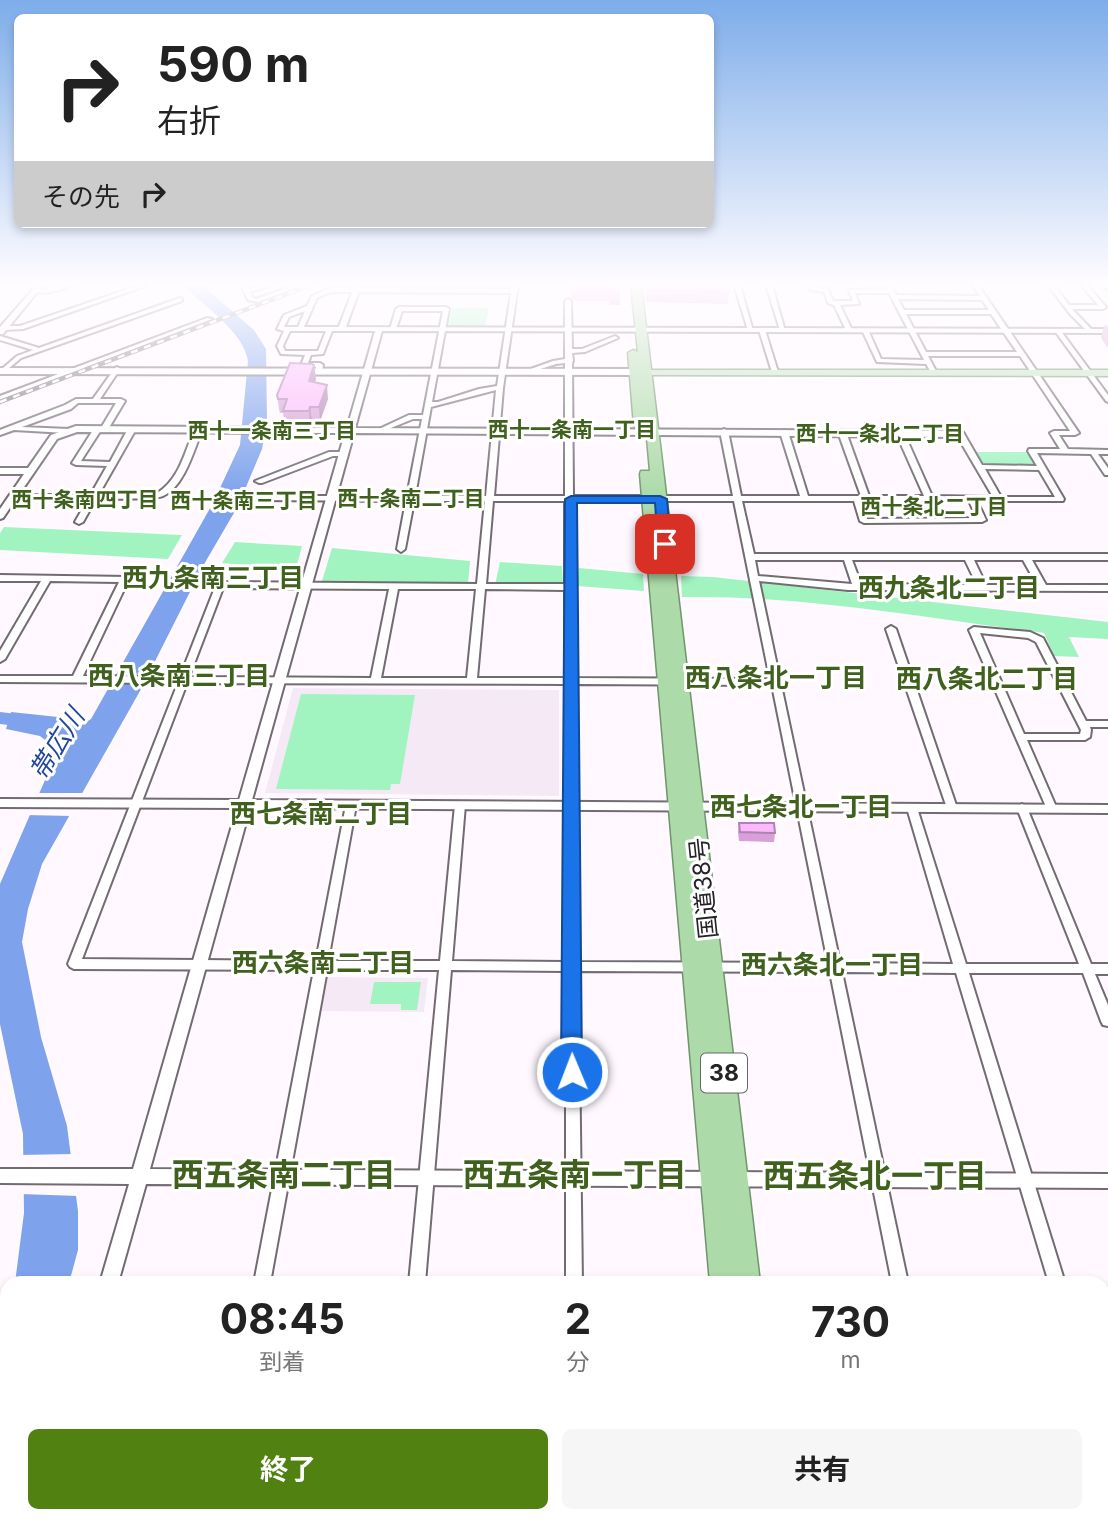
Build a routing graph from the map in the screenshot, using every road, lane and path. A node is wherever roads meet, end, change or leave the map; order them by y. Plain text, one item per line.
1 (24, 356) edge
2 (109, 356) edge
3 (308, 356) edge
4 (371, 356) edge
5 (437, 356) edge
6 (505, 356) edge
7 (569, 356) edge
8 (637, 356) edge
9 (770, 356) edge
10 (877, 356) edge
11 (973, 356) edge
12 (1022, 356) edge
13 (1076, 356) edge
14 (927, 358) junction
15 (569, 368) junction
16 (2, 369) edge
17 (71, 370) junction
18 (115, 370) junction
19 (319, 370) junction
20 (272, 371) junction
21 (367, 371) junction
22 (434, 371) junction
23 (503, 372) junction
24 (638, 372) junction
25 (775, 372) junction
26 (934, 373) junction
27 (1035, 373) junction
28 (1088, 373) junction
29 (1108, 373) edge
30 (500, 388) junction
31 (0, 398) edge
32 (1108, 400) edge
33 (95, 401) junction
34 (428, 404) junction
35 (426, 417) junction
36 (11, 429) junction
37 (101, 429) junction
38 (132, 429) junction
39 (198, 430) junction
40 (350, 430) junction
41 (381, 430) junction
42 (423, 430) junction
43 (496, 430) junction
44 (66, 431) junction
45 (570, 431) junction
46 (647, 431) junction
47 (724, 431) junction
48 (784, 432) junction
49 (842, 432) junction
50 (0, 433) edge
51 (900, 433) junction
52 (960, 433) joint
53 (1065, 451) junction
54 (1093, 452) junction
55 (1108, 452) edge
56 (344, 454) junction
57 (113, 464) junction
58 (981, 467) junction
59 (1041, 468) junction
60 (0, 471) edge
61 (31, 471) junction
62 (1108, 473) edge
63 (258, 481) dead end
64 (93, 497) junction
65 (804, 497) junction
66 (12, 498) junction
67 (251, 498) dead end
68 (737, 498) junction
69 (861, 498) junction
70 (929, 498) junction
71 (971, 498) junction
72 (998, 498) junction
73 (331, 499) junction
74 (490, 499) junction
75 (571, 499) junction
76 (409, 500) junction
77 (654, 500) junction
78 (0, 516) edge
79 (79, 522) dead end
80 (401, 549) dead end
81 (750, 557) junction
82 (846, 557) junction
83 (968, 557) junction
84 (1026, 557) junction
85 (1108, 557) edge
86 (0, 578) edge
87 (754, 578) junction
88 (47, 579) junction
89 (307, 584) junction
90 (394, 585) junction
91 (482, 586) junction
92 (570, 587) junction
93 (857, 587) junction
94 (983, 588) junction
95 (1043, 588) junction
96 (1108, 588) edge
97 (891, 629) dead end
98 (0, 659) edge
99 (0, 679) edge
100 (78, 679) junction
101 (184, 680) junction
102 (279, 680) junction
103 (375, 681) junction
104 (472, 681) junction
105 (570, 682) junction
106 (673, 682) junction
107 (776, 682) junction
108 (1083, 724) junction
109 (1108, 724) edge
110 (1020, 737) junction
111 (0, 803) edge
112 (134, 804) junction
113 (244, 804) junction
114 (351, 805) junction
115 (460, 805) junction
116 (571, 806) junction
117 (687, 807) junction
118 (802, 808) junction
119 (912, 808) junction
120 (952, 808) junction
121 (1022, 808) junction
122 (1052, 809) junction
123 (1108, 809) edge
124 (200, 962) junction
125 (322, 964) junction
126 (446, 965) junction
127 (570, 966) junction
128 (703, 967) junction
129 (961, 967) junction
130 (834, 968) junction
131 (1088, 969) junction
132 (1108, 969) edge
133 (1108, 1021) edge
134 (6, 1176) edge
135 (139, 1176) junction
136 (282, 1176) junction
137 (427, 1178) junction
138 (573, 1178) junction
139 (723, 1178) junction
140 (877, 1180) junction
141 (1026, 1180) junction
142 (1108, 1181) edge
143 (110, 1276) edge
144 (263, 1276) edge
145 (418, 1276) edge
146 (574, 1276) edge
147 (723, 1276) edge
148 (745, 1276) edge
149 (898, 1276) edge
150 (1054, 1276) edge

1 - 16 street
2 - 17 street
3 - 19 street
4 - 21 street
5 - 22 street
6 - 23 street
7 - 15 street
8 - 24 highway, 国道38号 / 38
9 - 25 street
10 - 14 street
11 - 14 street
12 - 27 street
13 - 28 street
14 - 26 street
15 - 23 main road
15 - 23 main road
15 - 24 main road
15 - 45 street
16 - 17 main road
17 - 18 main road
17 - 31 street
18 - 20 main road
18 - 33 street
19 - 20 main road
19 - 21 main road
20 - 21 main road
21 - 22 main road
21 - 40 street
22 - 23 main road
22 - 34 street
23 - 30 street
24 - 25 main road
24 - 46 highway, 国道38号 / 38
25 - 26 main road
26 - 27 main road
27 - 28 main road
27 - 53 street
28 - 29 main road
28 - 32 street
30 - 34 street
30 - 43 street
33 - 36 street
33 - 37 street
34 - 35 street
35 - 41 street
35 - 42 street
36 - 44 street
36 - 50 street
37 - 38 street
37 - 44 street
37 - 57 street
38 - 39 street
38 - 57 street
39 - 40 street
39 - 64 street
40 - 41 street
40 - 56 street
41 - 42 street
42 - 43 street
42 - 76 street
43 - 45 street
43 - 74 street
44 - 61 street
45 - 46 street
45 - 75 street
46 - 47 street
46 - 77 highway, 国道38号 / 38
47 - 48 street
47 - 68 street
48 - 49 street
48 - 65 street
49 - 51 street
49 - 69 street
51 - 52 street
51 - 70 street
52 - 58 street
53 - 54 street
53 - 59 street
54 - 55 street
54 - 62 street
56 - 63 street
56 - 73 street
57 - 64 street
58 - 59 street
58 - 72 street
59 - 72 street
60 - 61 street
61 - 66 street
64 - 66 street
64 - 79 street
65 - 68 street
65 - 69 street
66 - 78 street
67 - 73 street
68 - 77 street
68 - 81 street
69 - 70 street
69 - 71 street
70 - 71 street
71 - 72 street
73 - 76 street
73 - 89 street
74 - 75 street
74 - 76 street
74 - 91 street
75 - 77 street
75 - 92 street
76 - 80 street
77 - 106 highway, 国道38号 / 38
81 - 82 street
81 - 87 street
82 - 83 street
82 - 93 street
83 - 84 street
83 - 94 street
84 - 85 street
84 - 95 street
86 - 88 street
87 - 93 street
87 - 107 street
88 - 98 street
88 - 100 street
89 - 90 street
89 - 101 street
89 - 102 street
90 - 91 street
90 - 103 street
91 - 92 street
91 - 104 street
92 - 105 street
93 - 94 street
94 - 95 street
95 - 96 street
97 - 120 street
99 - 100 street
100 - 101 street
101 - 102 street
101 - 112 street
102 - 103 street
102 - 113 street
103 - 104 street
104 - 105 street
105 - 106 street
105 - 116 street
106 - 107 street
106 - 117 highway, 国道38号 / 38
107 - 118 street
108 - 109 street
108 - 110 street
108 - 110 street
110 - 122 street
111 - 112 street
112 - 113 street
112 - 124 street
113 - 114 street
113 - 124 street
114 - 115 street
114 - 125 street
115 - 116 street
115 - 126 street
116 - 117 street
116 - 127 street
117 - 118 street
117 - 128 highway, 国道38号 / 38
118 - 119 street
118 - 130 street
119 - 120 street
119 - 129 street
120 - 121 street
121 - 122 street
121 - 131 street
122 - 123 street
124 - 125 street
124 - 135 street
125 - 126 street
125 - 136 street
126 - 127 street
126 - 137 street
127 - 128 street
127 - 138 street
128 - 130 street
128 - 139 highway, 国道38号 / 38
129 - 130 street
129 - 131 street
129 - 141 street
130 - 140 street
131 - 132 street
131 - 133 street
134 - 135 street
135 - 136 street
135 - 143 street
136 - 137 street
136 - 144 street
137 - 138 street
137 - 145 street
138 - 139 street
138 - 146 street
139 - 140 street
139 - 147 highway, 国道38号 / 38
139 - 148 highway, 国道38号 / 38
140 - 141 street
140 - 149 street
141 - 142 street
141 - 150 street

